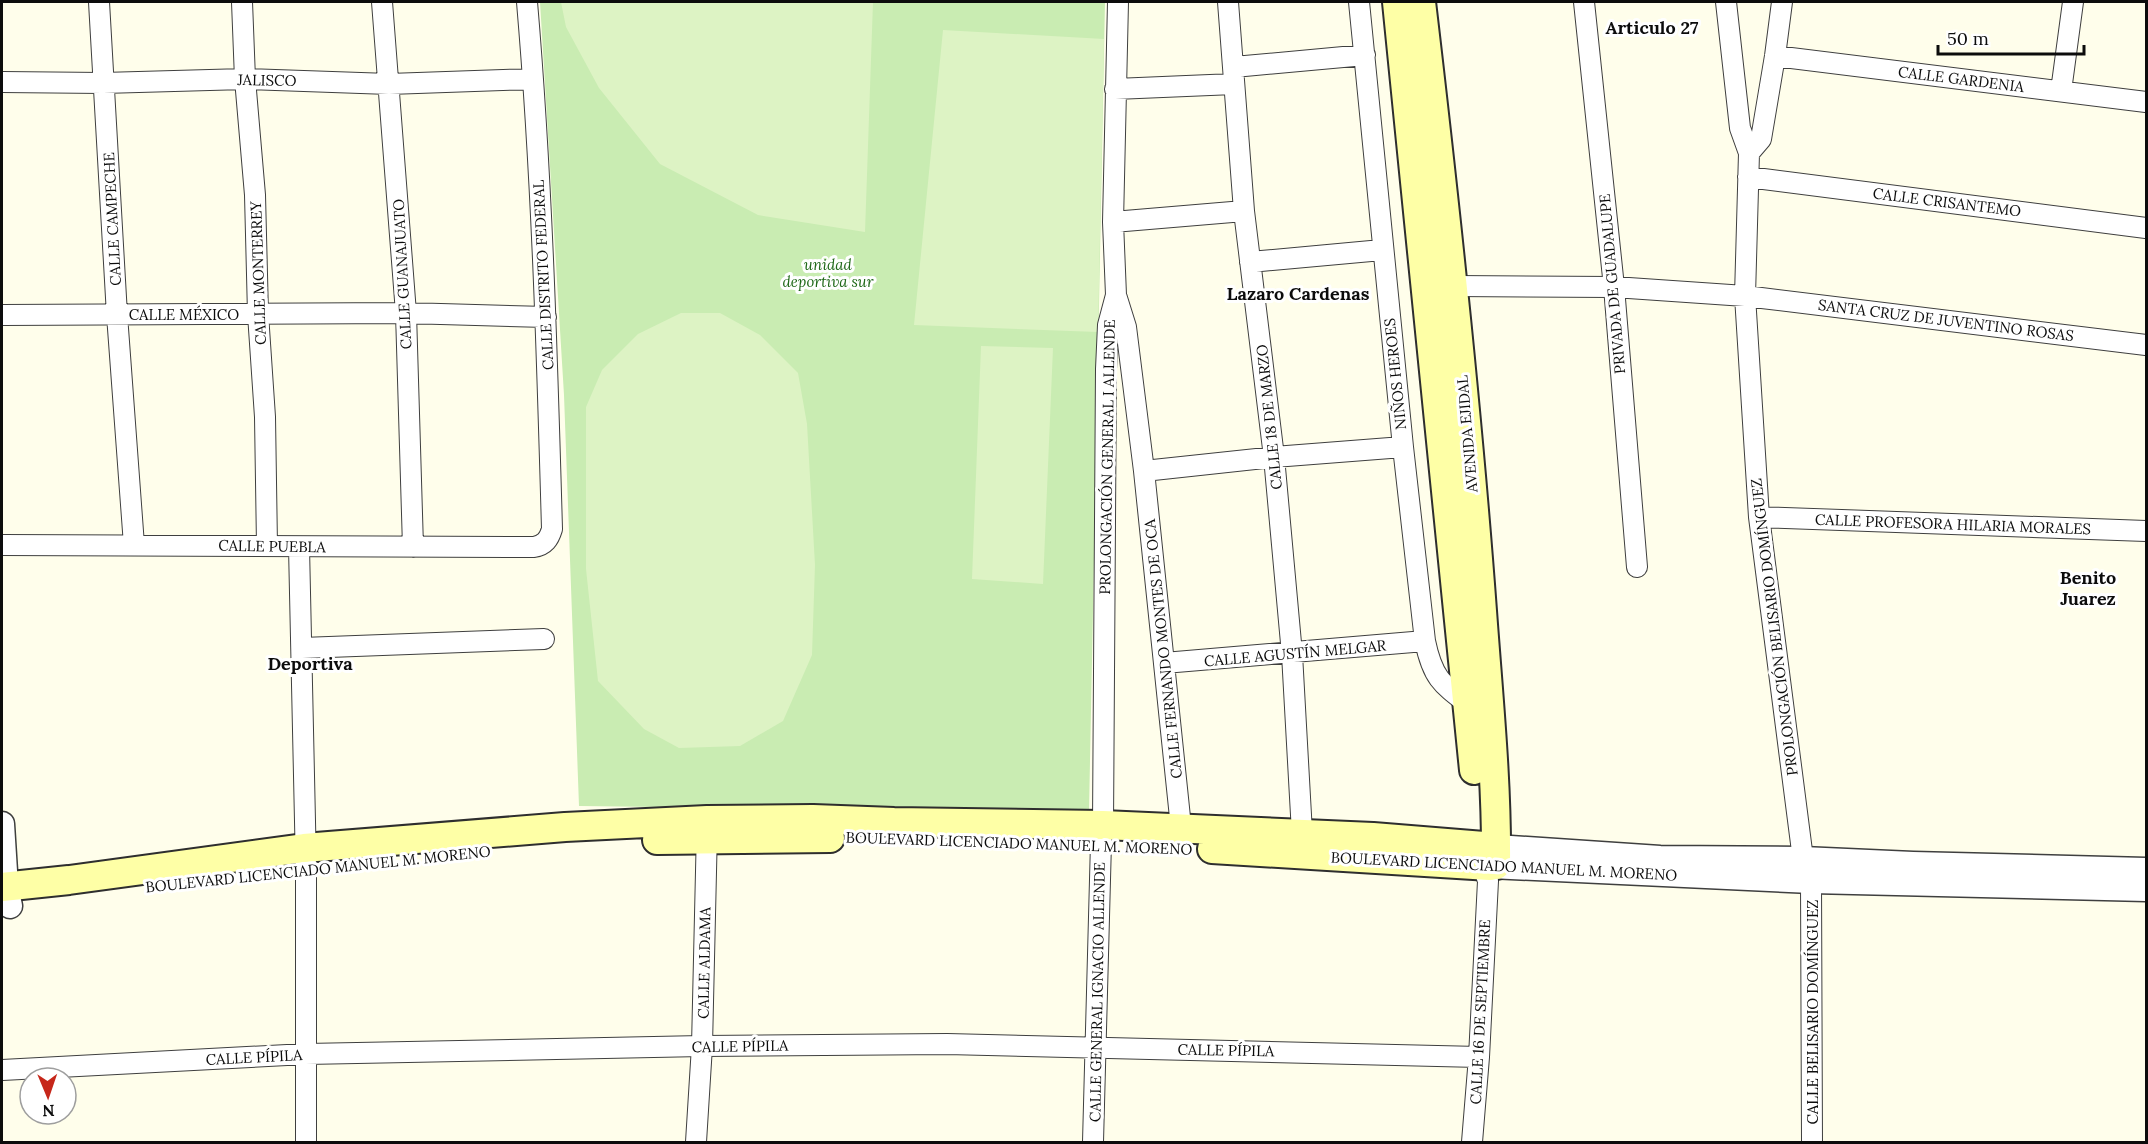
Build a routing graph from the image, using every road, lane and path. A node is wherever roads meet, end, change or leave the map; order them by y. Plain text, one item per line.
1 (99, 2) edge
2 (242, 2) edge
3 (382, 2) edge
4 (527, 2) edge
5 (1118, 2) edge
6 (1228, 2) edge
7 (1359, 2) edge
8 (1396, 2) edge
9 (1421, 2) edge
10 (1584, 2) edge
11 (1726, 2) edge
12 (1782, 2) edge
13 (2073, 2) edge
14 (1365, 55) junction
15 (1775, 56) junction
16 (1234, 75) junction
17 (245, 79) junction
18 (533, 79) junction
19 (2, 82) edge
20 (103, 83) junction
21 (389, 84) junction
22 (1115, 89) junction
23 (2061, 91) junction
24 (2146, 102) edge
25 (1749, 153) junction
26 (1748, 177) junction
27 (1244, 211) junction
28 (1113, 222) junction
29 (2146, 228) edge
30 (1383, 250) junction
31 (1250, 262) junction
32 (1454, 286) junction
33 (1614, 287) junction
34 (1116, 295) junction
35 (1744, 296) junction
36 (406, 313) junction
37 (258, 314) junction
38 (2, 315) edge
39 (117, 315) junction
40 (546, 317) junction
41 (2146, 345) edge
42 (1403, 447) junction
43 (1274, 457) junction
44 (1144, 471) junction
45 (1759, 517) junction
46 (2146, 531) edge
47 (2, 545) edge
48 (134, 545) junction
49 (542, 545) joint
50 (267, 546) junction
51 (299, 547) junction
52 (413, 547) junction
53 (1637, 567) dead end
54 (544, 639) dead end
55 (1425, 642) junction
56 (302, 648) junction
57 (1292, 654) junction
58 (1164, 663) junction
59 (1467, 703) junction
60 (1489, 720) junction
61 (2, 824) edge
62 (1181, 827) junction
63 (707, 830) junction
64 (1102, 833) junction
65 (1302, 833) junction
66 (305, 857) junction
67 (1803, 859) junction
68 (1489, 862) junction
69 (1626, 864) junction
70 (2146, 870) edge
71 (1914, 873) junction
72 (1811, 881) junction
73 (2146, 889) edge
74 (5, 897) edge
75 (702, 1046) junction
76 (1097, 1047) junction
77 (306, 1054) junction
78 (1479, 1057) junction
79 (2, 1070) edge
80 (306, 1143) edge
81 (696, 1143) edge
82 (1093, 1143) edge
83 (1472, 1143) edge
84 (1812, 1143) edge

1 - 20 street, CALLE CAMPECHE
2 - 17 street, CALLE MONTERREY
3 - 21 street, CALLE GUANAJUATO
4 - 18 street, CALLE DISTRITO FEDERAL
5 - 22 street, PROLONGACIÓN GENERAL I ALLENDE
6 - 16 street, CALLE 18 DE MARZO
7 - 14 street, NIÑOS HEROES
8 - 59 main road, AVENIDA EJIDAL
9 - 32 main road, AVENIDA EJIDAL
10 - 33 street, PRIVADA DE GUADALUPE
11 - 25 street, PROLONGACIÓN BELISARIO DOMÍNGUEZ
12 - 15 street
13 - 23 street
14 - 16 street
14 - 30 street, NIÑOS HEROES
15 - 23 street, CALLE GARDENIA
15 - 25 street
16 - 22 street
16 - 27 street, CALLE 18 DE MARZO
17 - 20 street, JALISCO
17 - 21 street, JALISCO
17 - 37 street, CALLE MONTERREY
18 - 21 street, JALISCO
18 - 40 street, CALLE DISTRITO FEDERAL
19 - 20 street, JALISCO
20 - 39 street, CALLE CAMPECHE
21 - 36 street, CALLE GUANAJUATO
22 - 28 street, PROLONGACIÓN GENERAL I ALLENDE
23 - 24 street, CALLE GARDENIA
25 - 26 street, PROLONGACIÓN BELISARIO DOMÍNGUEZ
26 - 29 street, CALLE CRISANTEMO
26 - 35 street, PROLONGACIÓN BELISARIO DOMÍNGUEZ
27 - 28 street
27 - 31 street, CALLE 18 DE MARZO
28 - 34 street, PROLONGACIÓN GENERAL I ALLENDE
30 - 31 street
30 - 42 street, NIÑOS HEROES
31 - 43 street, CALLE 18 DE MARZO
32 - 33 street, SANTA CRUZ DE JUVENTINO ROSAS
32 - 60 main road, AVENIDA EJIDAL
33 - 35 street, SANTA CRUZ DE JUVENTINO ROSAS
33 - 53 street, PRIVADA DE GUADALUPE
34 - 44 street, CALLE FERNANDO MONTES DE OCA
34 - 64 street, PROLONGACIÓN GENERAL I ALLENDE
35 - 41 street, SANTA CRUZ DE JUVENTINO ROSAS
35 - 45 street, PROLONGACIÓN BELISARIO DOMÍNGUEZ
36 - 37 street, CALLE MÉXICO
36 - 40 street, CALLE MÉXICO
36 - 52 street, CALLE GUANAJUATO
37 - 39 street, CALLE MÉXICO
37 - 50 street, CALLE MONTERREY
38 - 39 street, CALLE MÉXICO
39 - 48 street, CALLE CAMPECHE
40 - 49 street, CALLE DISTRITO FEDERAL
42 - 43 street
42 - 55 street, NIÑOS HEROES
43 - 44 street
43 - 57 street, CALLE 18 DE MARZO
44 - 58 street, CALLE FERNANDO MONTES DE OCA
45 - 46 street, CALLE PROFESORA HILARIA MORALES
45 - 67 street, PROLONGACIÓN BELISARIO DOMÍNGUEZ
47 - 48 street, CALLE PUEBLA
48 - 50 street, CALLE PUEBLA
49 - 52 street, CALLE PUEBLA
50 - 51 street, CALLE PUEBLA
51 - 52 street, CALLE PUEBLA
51 - 56 street
54 - 56 street
55 - 57 street, CALLE AGUSTÍN MELGAR
55 - 59 street, NIÑOS HEROES
56 - 66 street
57 - 58 street, CALLE AGUSTÍN MELGAR
57 - 65 street, CALLE 18 DE MARZO
58 - 62 street, CALLE FERNANDO MONTES DE OCA
59 - 60 street, NIÑOS HEROES
59 - 68 main road, AVENIDA EJIDAL
60 - 68 main road, AVENIDA EJIDAL
61 - 74 street
62 - 64 main road, BOULEVARD LICENCIADO MANUEL M. MORENO
62 - 65 main road, BOULEVARD LICENCIADO MANUEL M. MORENO
63 - 64 main road, BOULEVARD LICENCIADO MANUEL M. MORENO
63 - 66 main road, BOULEVARD LICENCIADO MANUEL M. MORENO
63 - 75 street, CALLE ALDAMA
64 - 68 main road, BOULEVARD LICENCIADO MANUEL M. MORENO
64 - 76 street, CALLE GENERAL IGNACIO ALLENDE
65 - 68 main road, BOULEVARD LICENCIADO MANUEL M. MORENO
66 - 74 main road, BOULEVARD LICENCIADO MANUEL M. MORENO
66 - 77 street
67 - 69 street, BOULEVARD LICENCIADO MANUEL M. MORENO
67 - 71 street, BOULEVARD LICENCIADO MANUEL M. MORENO
67 - 72 street, PROLONGACIÓN BELISARIO DOMÍNGUEZ
68 - 69 street, BOULEVARD LICENCIADO MANUEL M. MORENO
68 - 78 street, CALLE 16 DE SEPTIEMBRE
69 - 72 street, BOULEVARD LICENCIADO MANUEL M. MORENO
70 - 71 street, BOULEVARD LICENCIADO MANUEL M. MORENO
71 - 72 street, BOULEVARD LICENCIADO MANUEL M. MORENO
71 - 73 street, BOULEVARD LICENCIADO MANUEL M. MORENO
72 - 84 street, CALLE BELISARIO DOMÍNGUEZ
75 - 76 street, CALLE PÍPILA
75 - 77 street, CALLE PÍPILA
75 - 81 street, CALLE ALDAMA
76 - 78 street, CALLE PÍPILA
76 - 82 street, CALLE GENERAL IGNACIO ALLENDE
77 - 79 street, CALLE PÍPILA
77 - 80 street
78 - 83 street, CALLE 16 DE SEPTIEMBRE

